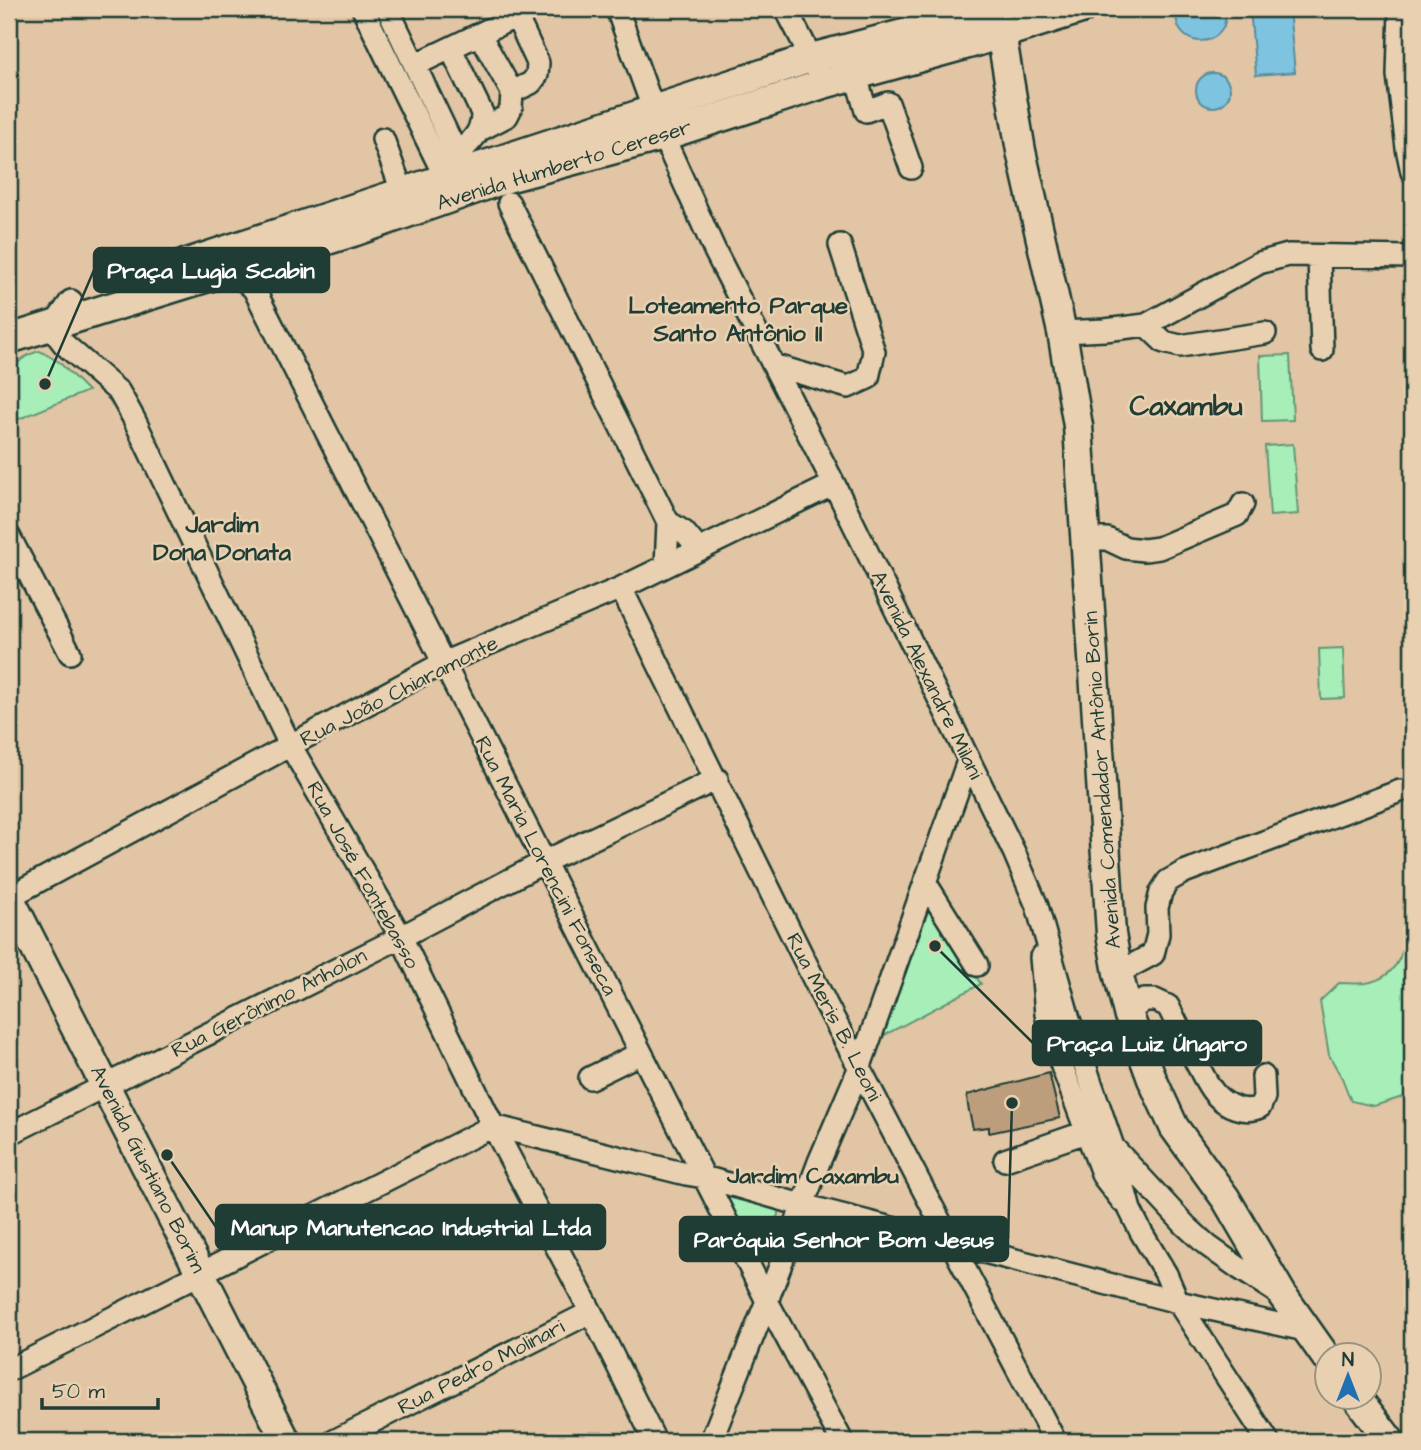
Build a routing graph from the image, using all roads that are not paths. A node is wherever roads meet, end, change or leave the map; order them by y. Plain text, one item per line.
1 (363, 9) edge
2 (388, 9) edge
3 (617, 9) edge
4 (786, 9) edge
5 (1081, 9) edge
6 (1400, 9) edge
7 (515, 13) edge
8 (983, 22) edge
9 (480, 35) junction
10 (451, 49) junction
11 (811, 58) junction
12 (415, 65) junction
13 (856, 76) junction
14 (823, 84) junction
15 (512, 92) junction
16 (658, 124) junction
17 (480, 130) junction
18 (383, 138) dead end
19 (456, 168) junction
20 (911, 168) dead end
21 (1412, 172) edge
22 (402, 191) junction
23 (509, 203) dead end
24 (840, 245) dead end
25 (1319, 256) junction
26 (1412, 257) edge
27 (262, 260) junction
28 (219, 274) junction
29 (254, 289) junction
30 (71, 300) junction
31 (9, 319) edge
32 (55, 324) junction
33 (1146, 325) junction
34 (1062, 332) junction
35 (1265, 333) dead end
36 (9, 339) edge
37 (1322, 350) dead end
38 (773, 365) junction
39 (834, 484) junction
40 (1243, 504) dead end
41 (668, 522) junction
42 (9, 536) edge
43 (1085, 539) junction
44 (699, 550) junction
45 (666, 566) junction
46 (621, 588) junction
47 (70, 653) dead end
48 (443, 663) junction
49 (290, 746) junction
50 (968, 761) junction
51 (717, 779) junction
52 (1400, 791) dead end
53 (544, 862) junction
54 (925, 882) junction
55 (9, 897) edge
56 (1037, 906) junction
57 (401, 937) junction
58 (977, 965) dead end
59 (1118, 973) junction
60 (1128, 1013) junction
61 (641, 1053) junction
62 (859, 1069) junction
63 (1263, 1076) dead end
64 (590, 1078) dead end
65 (106, 1085) junction
66 (493, 1126) junction
67 (1086, 1132) junction
68 (9, 1134) edge
69 (1113, 1147) junction
70 (1004, 1160) dead end
71 (704, 1177) junction
72 (802, 1204) junction
73 (1130, 1210) junction
74 (950, 1243) junction
75 (200, 1273) junction
76 (1283, 1296) junction
77 (767, 1301) junction
78 (1178, 1302) junction
79 (590, 1312) junction
80 (1305, 1330) junction
81 (1314, 1342) edge
82 (9, 1370) edge
83 (1368, 1412) edge
84 (286, 1441) edge
85 (334, 1441) edge
86 (654, 1441) edge
87 (711, 1441) edge
88 (842, 1441) edge
89 (1055, 1441) edge
90 (1268, 1441) edge
91 (1390, 1441) edge

1 - 19 street
2 - 12 street
3 - 16 street, Avenida Alexandre Milani
4 - 11 street
5 - 8 main road, Avenida Humberto Cereser
6 - 21 street
7 - 9 street
7 - 15 street
8 - 11 main road, Avenida Humberto Cereser
8 - 13 main road, Avenida Humberto Cereser
8 - 34 main road, Avenida Comendador Antônio Borin
9 - 10 street
9 - 15 street
10 - 12 street
10 - 17 street
11 - 14 street
11 - 16 main road, Avenida Humberto Cereser
12 - 19 street
13 - 14 main road, Avenida Humberto Cereser
13 - 20 street
14 - 16 main road, Avenida Humberto Cereser
15 - 17 street
16 - 19 main road, Avenida Humberto Cereser
16 - 27 main road, Avenida Humberto Cereser
16 - 38 street, Avenida Alexandre Milani
17 - 19 street
18 - 22 street
19 - 22 main road, Avenida Humberto Cereser
22 - 30 main road, Avenida Humberto Cereser
23 - 41 street
24 - 38 street
25 - 26 street
25 - 33 street
25 - 37 street
27 - 28 main road, Avenida Humberto Cereser
27 - 29 street
28 - 29 street
28 - 32 main road, Avenida Humberto Cereser
29 - 48 street, Rua Maria Lorencini Fonseca
30 - 31 main road, Avenida Humberto Cereser
30 - 32 street
32 - 36 main road, Avenida Humberto Cereser
32 - 49 street, Rua José Fontebasso
33 - 34 street
33 - 35 street
34 - 43 main road, Avenida Comendador Antônio Borin
38 - 39 street, Avenida Alexandre Milani
39 - 44 street, Rua João Chiaramonte
39 - 50 street, Avenida Alexandre Milani
40 - 43 street
41 - 44 street
41 - 45 street
42 - 47 street
43 - 59 main road, Avenida Comendador Antônio Borin
44 - 45 street, Rua João Chiaramonte
45 - 46 street, Rua João Chiaramonte
46 - 48 street, Rua João Chiaramonte
46 - 51 street, Rua Meris B. Leoni
48 - 49 street, Rua João Chiaramonte
48 - 53 street, Rua Maria Lorencini Fonseca
49 - 55 street, Rua João Chiaramonte
49 - 57 street, Rua José Fontebasso
50 - 54 street
50 - 56 street, Avenida Alexandre Milani
51 - 53 street, Rua Gerônimo Anholon
51 - 62 street, Rua Meris B. Leoni
52 - 59 street
53 - 57 street, Rua Gerônimo Anholon
53 - 61 street, Rua Maria Lorencini Fonseca
54 - 58 street
54 - 62 street
55 - 65 main road, Avenida Giustiano Borim
56 - 67 street
56 - 69 street, Avenida Alexandre Milani
57 - 65 street, Rua Gerônimo Anholon
57 - 66 street, Rua José Fontebasso
59 - 60 main road, Avenida Comendador Antônio Borin
60 - 63 street
60 - 76 main road, Avenida Comendador Antônio Borin
61 - 64 street
61 - 71 street, Rua Maria Lorencini Fonseca
62 - 72 street
62 - 74 street, Rua Meris B. Leoni
65 - 68 street, Rua Gerônimo Anholon
65 - 75 main road, Avenida Giustiano Borim
66 - 71 street
66 - 75 street
66 - 79 street, Rua José Fontebasso
67 - 70 street
67 - 73 street
69 - 73 street
69 - 76 street, Avenida Alexandre Milani
71 - 72 street
71 - 77 street, Rua Maria Lorencini Fonseca
72 - 74 street
72 - 77 street
73 - 78 street
74 - 78 street
74 - 89 street, Rua Meris B. Leoni
75 - 82 street
75 - 84 main road, Avenida Giustiano Borim
76 - 80 main road, Avenida Comendador Antônio Borin
77 - 87 street
77 - 88 street, Rua Maria Lorencini Fonseca
78 - 80 street
78 - 90 street
79 - 85 street, Rua Pedro Molinari
79 - 86 street, Rua José Fontebasso
80 - 81 main road, Avenida Comendador Antônio Borin
83 - 91 main road

